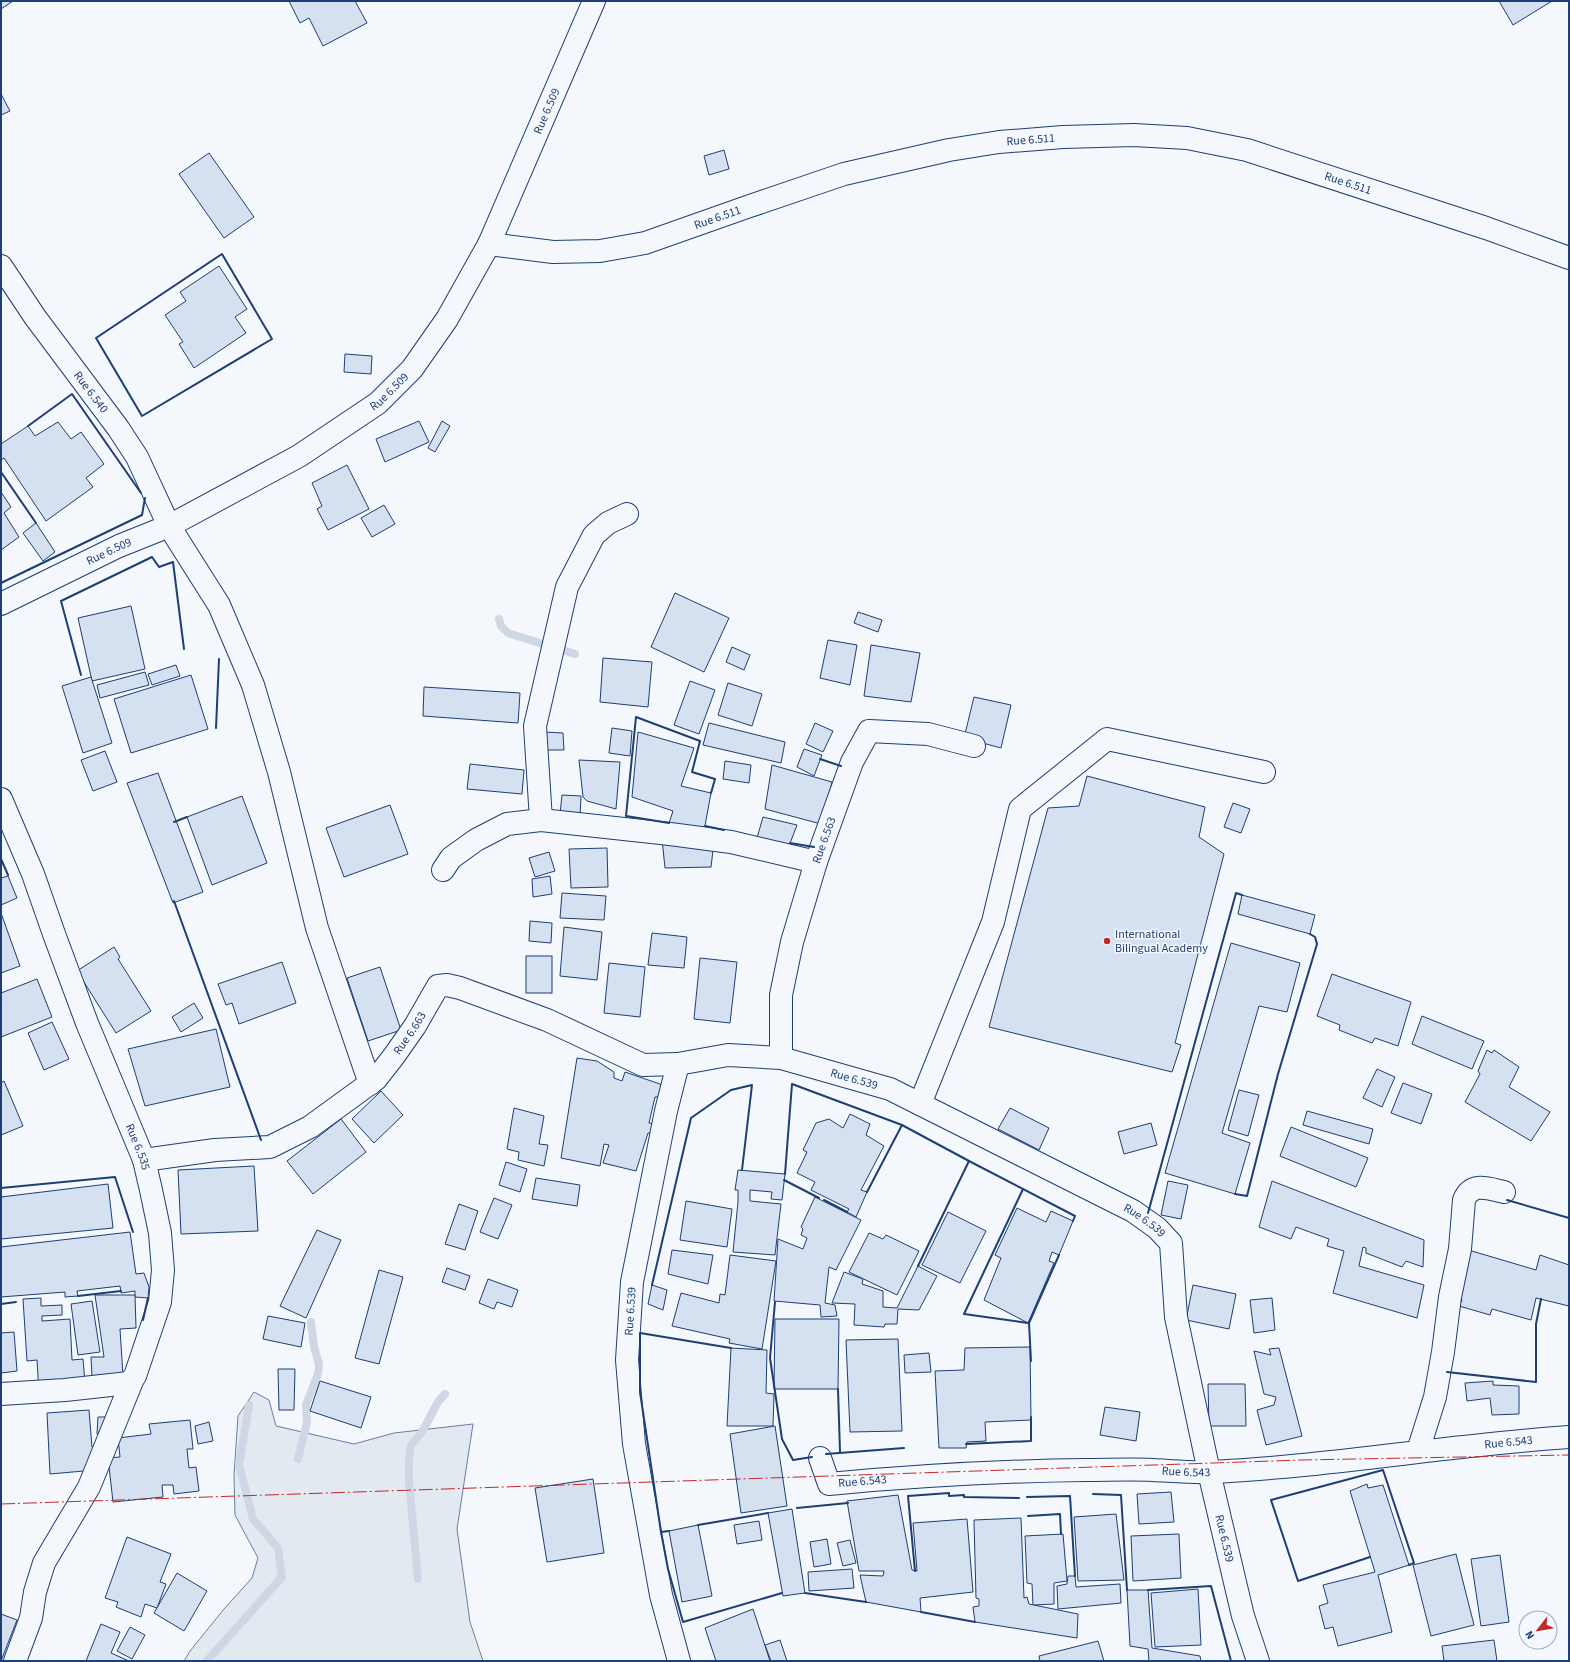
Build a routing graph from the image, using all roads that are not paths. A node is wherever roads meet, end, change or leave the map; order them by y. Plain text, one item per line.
1 (594, 1) edge
2 (489, 244) junction
3 (1569, 258) edge
4 (1, 266) edge
5 (627, 514) dead end
6 (169, 526) junction
7 (1, 604) edge
8 (974, 746) dead end
9 (1264, 772) dead end
10 (1, 799) edge
11 (541, 820) junction
12 (816, 862) junction
13 (443, 870) dead end
14 (781, 1058) junction
15 (678, 1064) junction
16 (370, 1084) junction
17 (920, 1104) junction
18 (144, 1160) junction
19 (1504, 1192) dead end
20 (132, 1381) junction
21 (1, 1394) edge
22 (1569, 1437) edge
23 (1418, 1451) junction
24 (820, 1458) dead end
25 (1209, 1472) junction
26 (15, 1661) edge
27 (679, 1661) edge
28 (1258, 1661) edge

1 - 2 street, Rue 6.509
2 - 3 street, Rue 6.511
2 - 6 street, Rue 6.509
4 - 6 street, Rue 6.540
5 - 11 street
6 - 7 street, Rue 6.509
6 - 16 street, Rue 6.540
8 - 12 street, Rue 6.563
9 - 17 street
10 - 18 street, Rue 6.535
11 - 12 street
11 - 13 street
12 - 14 street, Rue 6.563
14 - 15 street, Rue 6.539
14 - 17 street, Rue 6.539
15 - 16 street, Rue 6.663
15 - 27 street, Rue 6.539
16 - 18 street, Rue 6.663
17 - 25 street, Rue 6.539
18 - 20 street, Rue 6.535
19 - 23 street
20 - 21 street
20 - 26 street, Rue 6.535
22 - 23 street, Rue 6.543
23 - 25 street, Rue 6.543
24 - 25 street, Rue 6.543
25 - 28 street, Rue 6.539

